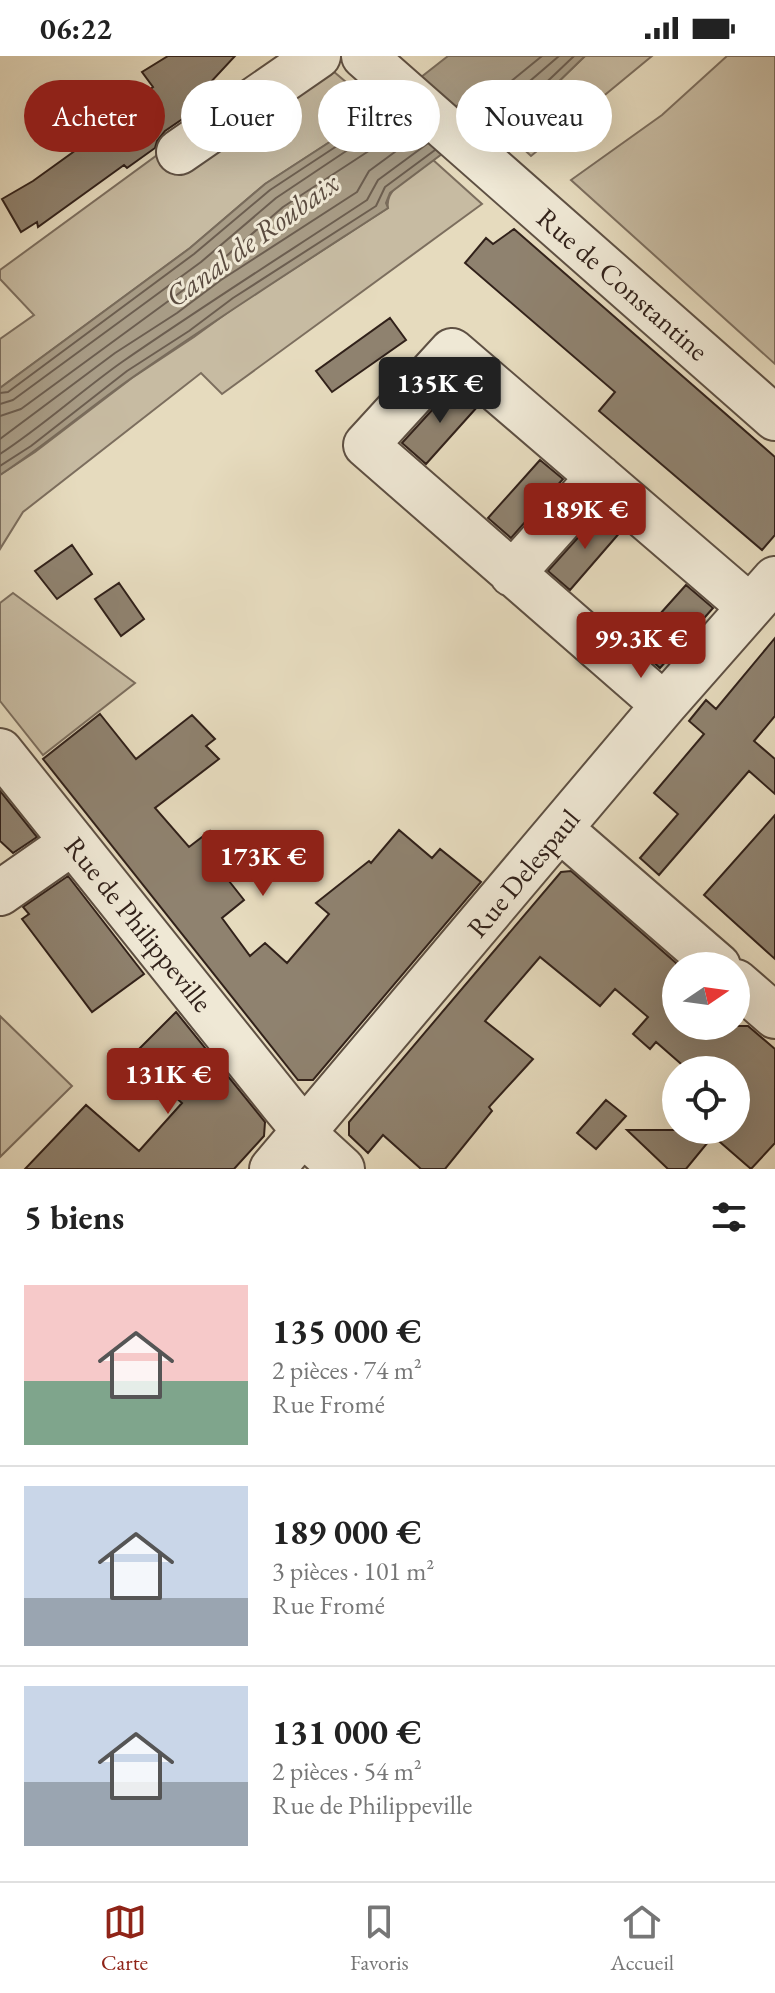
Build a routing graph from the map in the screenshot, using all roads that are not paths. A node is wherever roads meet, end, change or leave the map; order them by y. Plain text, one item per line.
1 (318, 56) edge
2 (364, 56) edge
3 (179, 152) dead end
4 (775, 418) edge
5 (599, 477) junction
6 (512, 574) junction
7 (762, 593) edge
8 (664, 705) junction
9 (0, 751) edge
10 (560, 829) junction
11 (73, 842) junction
12 (0, 893) edge
13 (702, 952) edge
14 (750, 994) edge
15 (775, 1016) edge
16 (305, 1131) junction
17 (272, 1169) edge
18 (342, 1169) edge

1 - 3 street
2 - 4 street, Rue de Constantine
5 - 6 street
5 - 6 street
5 - 7 street
6 - 8 street
7 - 8 street, Rue Delespaul
8 - 10 street, Rue Delespaul
9 - 11 street, Rue de Philippeville
10 - 13 street
10 - 16 street, Rue Delespaul
11 - 12 street
11 - 16 street, Rue de Philippeville
14 - 15 street
16 - 17 street, Rue Delespaul
16 - 18 street, Rue de Philippeville

